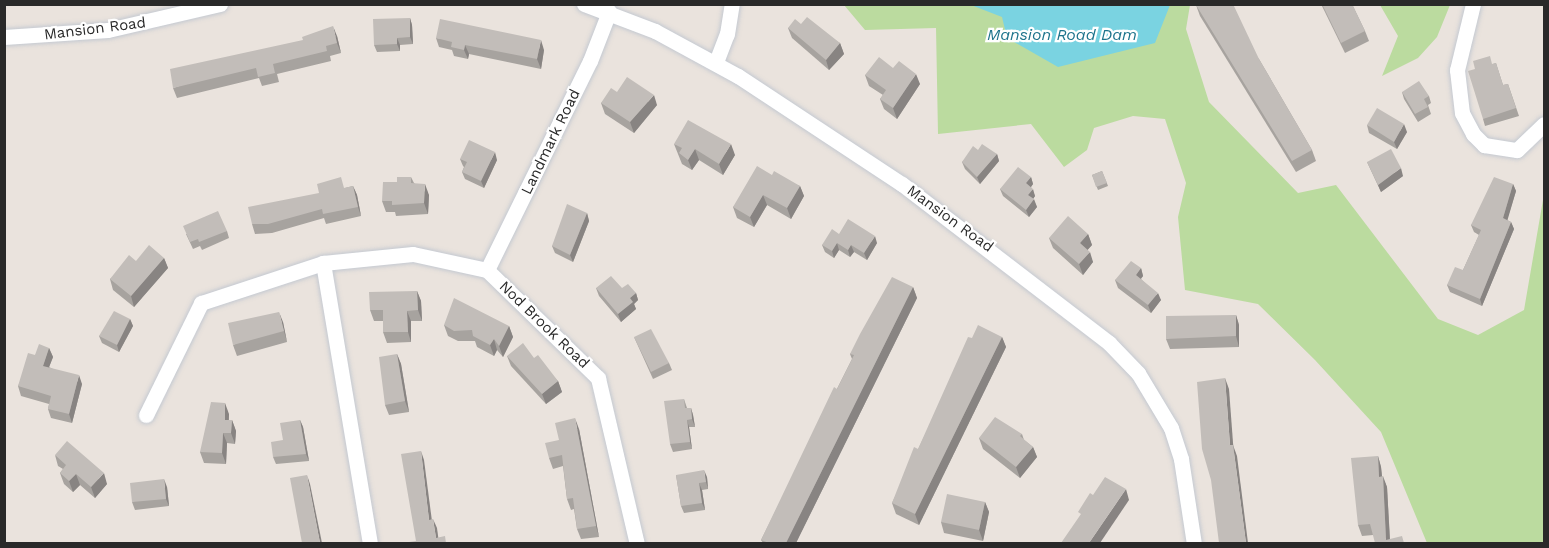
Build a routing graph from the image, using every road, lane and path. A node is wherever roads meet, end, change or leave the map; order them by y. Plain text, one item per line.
1 (220, 4) edge
2 (584, 4) edge
3 (732, 4) edge
4 (1473, 4) edge
5 (609, 12) junction
6 (4, 37) edge
7 (716, 62) junction
8 (1545, 124) edge
9 (322, 263) junction
10 (487, 270) junction
11 (146, 415) dead end
12 (370, 543) edge
13 (637, 543) edge
14 (1194, 543) edge

1 - 6 street, Mansion Road
2 - 5 street, Mansion Road
3 - 7 street
4 - 8 street
5 - 7 street, Mansion Road
5 - 10 street, Landmark Road
7 - 14 street, Mansion Road
9 - 10 street, Nod Brook Road
9 - 11 street, Nod Brook Road
9 - 12 street
10 - 13 street, Nod Brook Road

